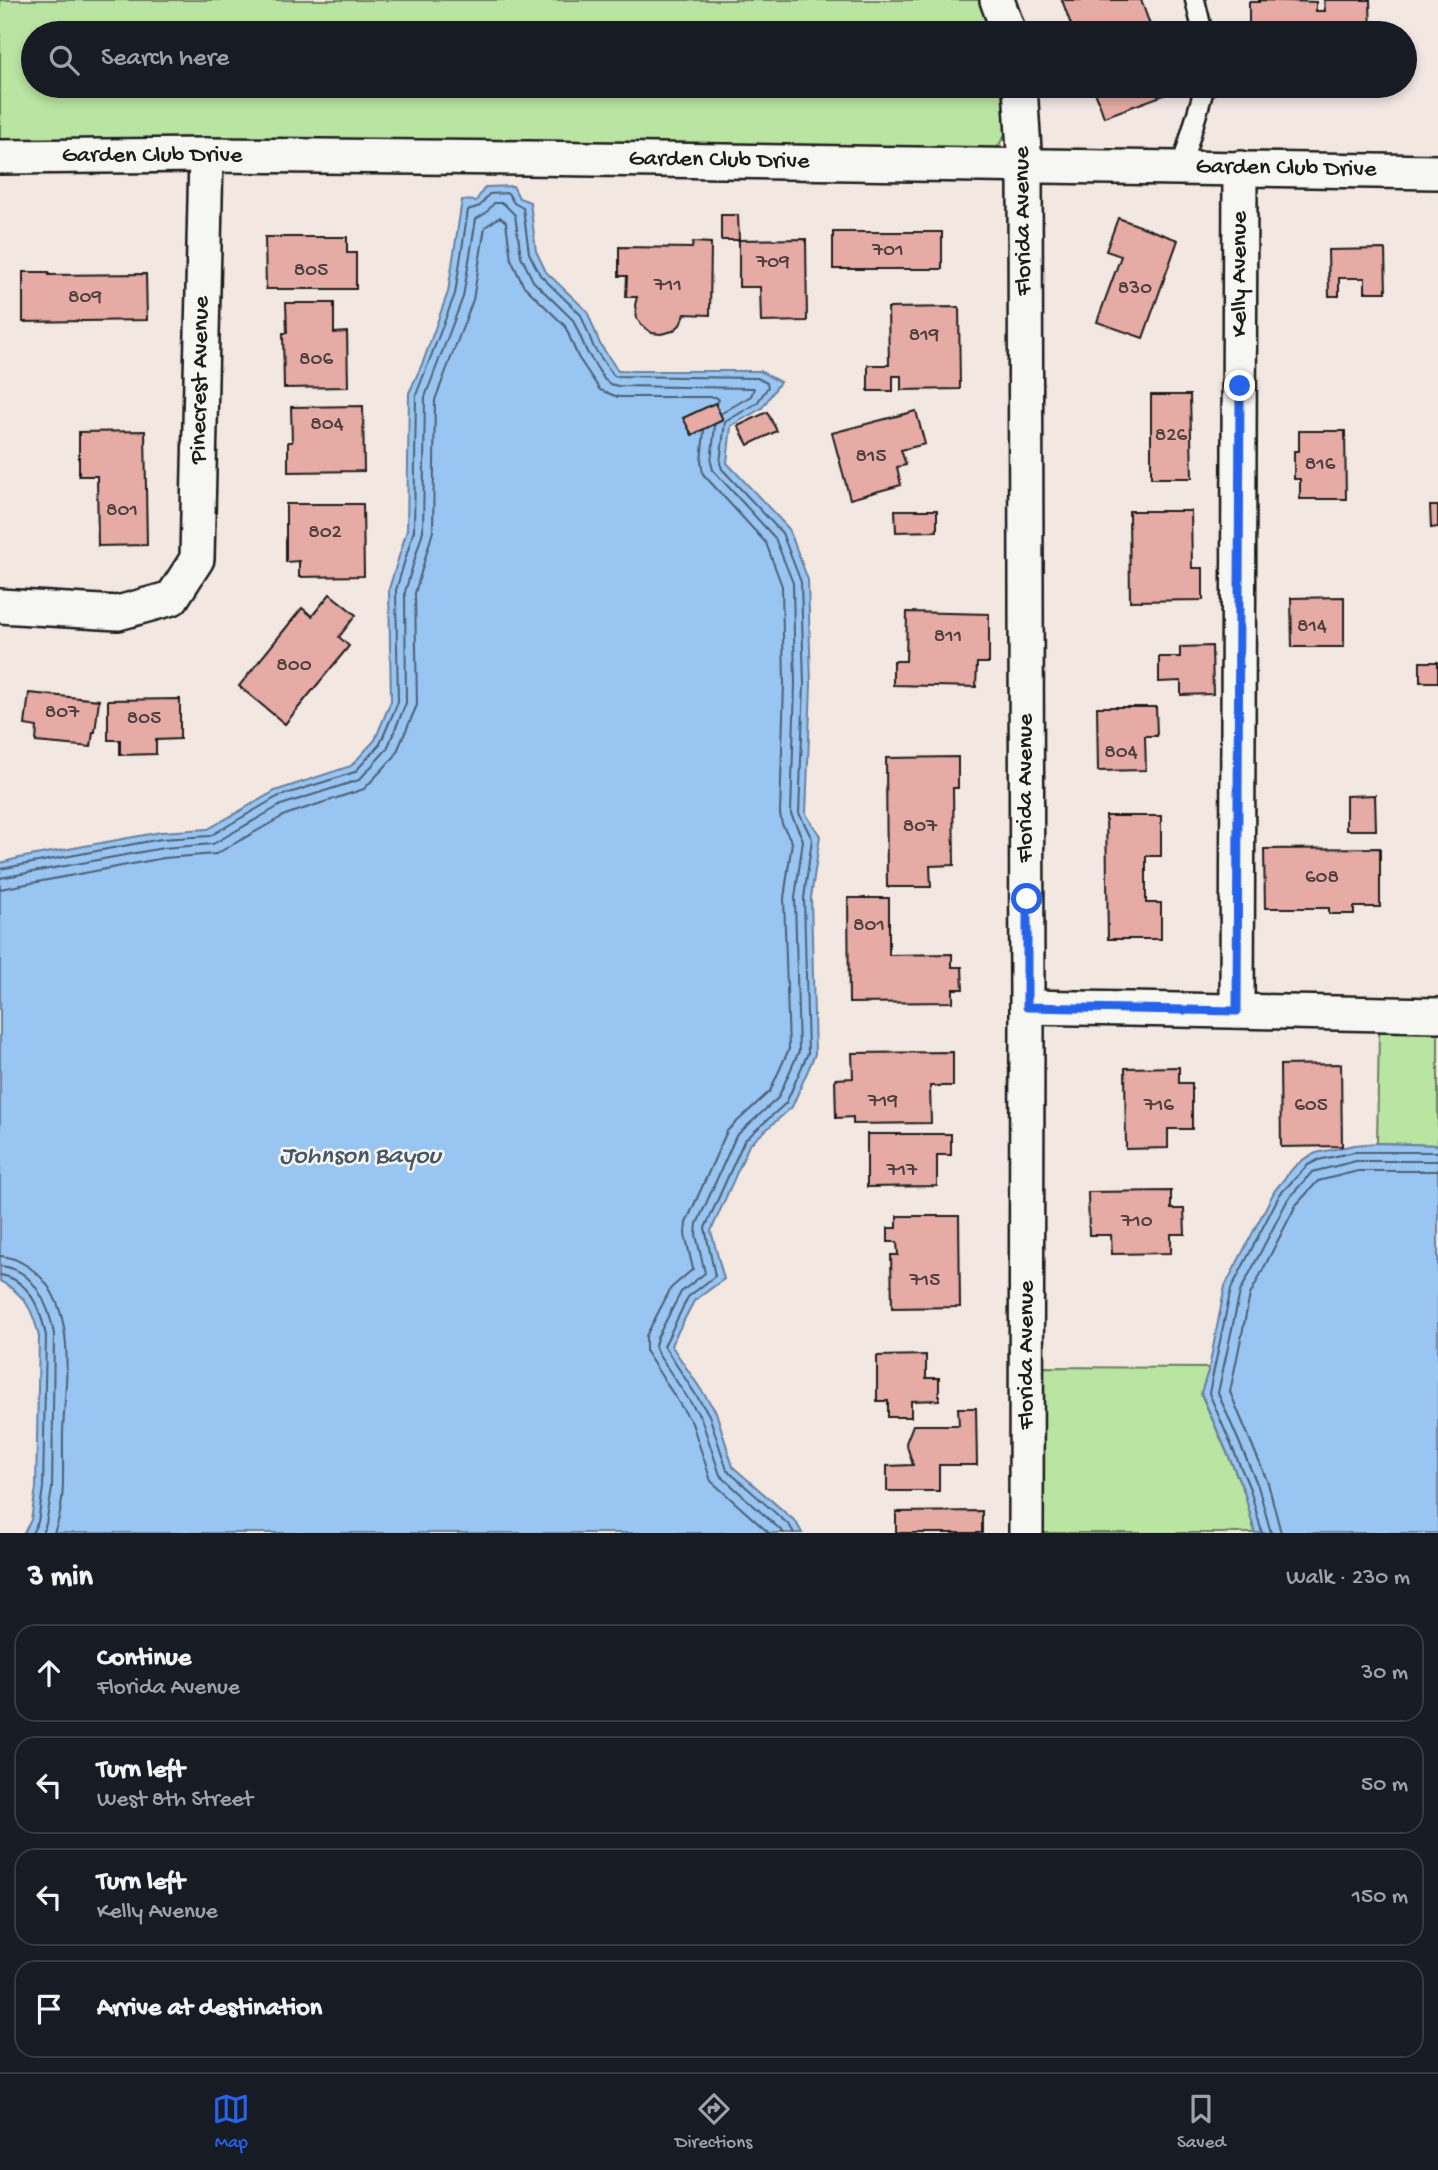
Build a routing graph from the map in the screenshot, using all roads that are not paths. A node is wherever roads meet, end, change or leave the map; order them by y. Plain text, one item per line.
1 (998, 0) edge
2 (1195, 0) edge
3 (1005, 21) edge
4 (1200, 21) edge
5 (1021, 98) edge
6 (1201, 98) edge
7 (206, 155) junction
8 (0, 157) edge
9 (1025, 167) junction
10 (1181, 168) junction
11 (1240, 168) junction
12 (1438, 172) edge
13 (0, 606) edge
14 (1027, 1007) junction
15 (1237, 1011) junction
16 (1438, 1015) edge
17 (1026, 1533) edge

1 - 3 street
2 - 4 lane
5 - 9 street, Florida Avenue
6 - 10 lane
7 - 8 street, Garden Club Drive
7 - 9 street, Garden Club Drive
7 - 13 street, Pinecrest Avenue
9 - 10 street, Garden Club Drive
9 - 14 street, Florida Avenue
10 - 11 street, Garden Club Drive
11 - 12 street, Garden Club Drive
11 - 15 street, Kelly Avenue
14 - 15 street
14 - 17 street, Florida Avenue
15 - 16 street

